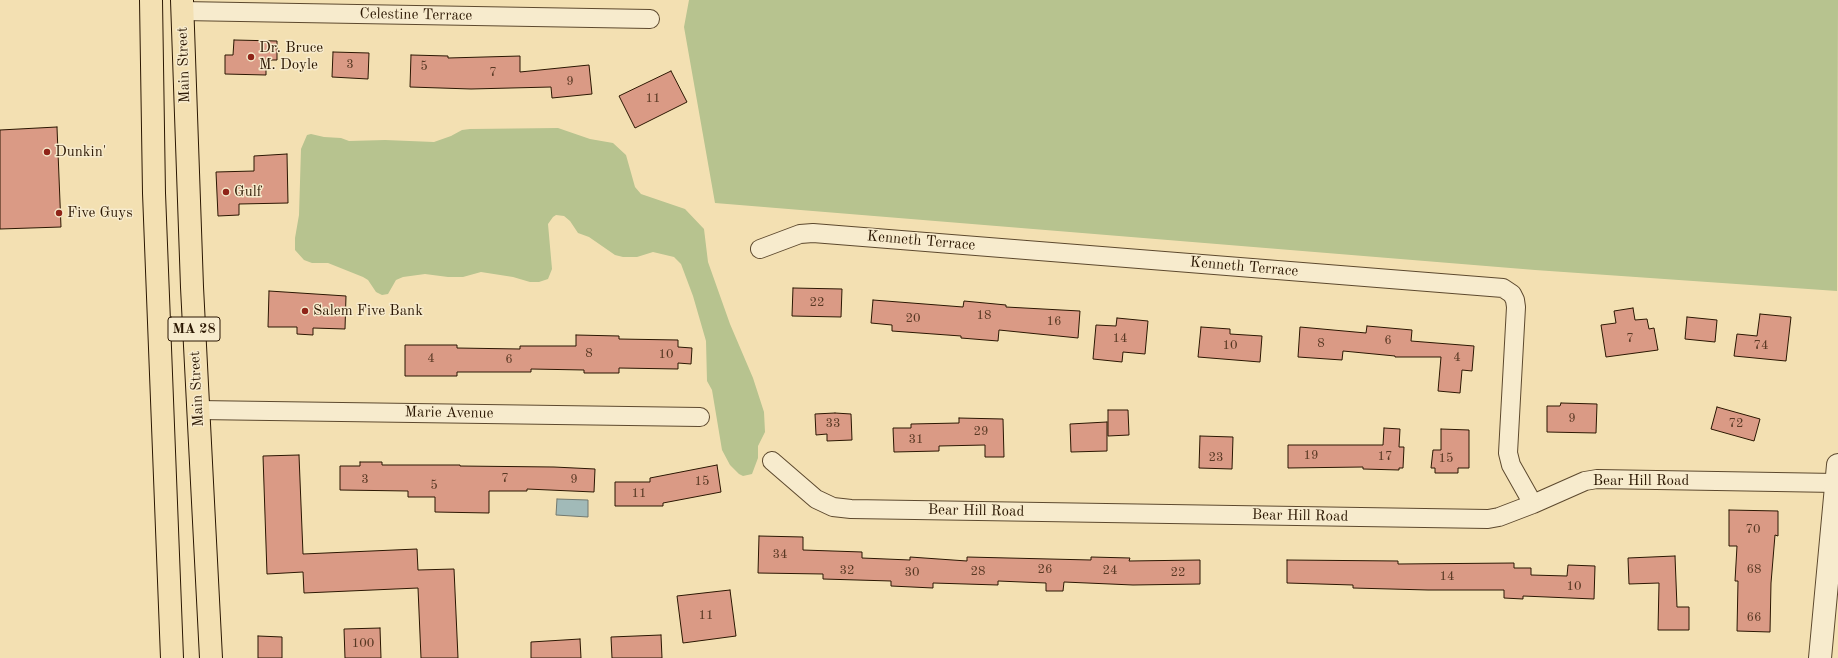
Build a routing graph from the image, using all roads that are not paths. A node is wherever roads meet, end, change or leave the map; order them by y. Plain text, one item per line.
1 (151, 0) edge
2 (182, 6) edge
3 (650, 19) dead end
4 (760, 249) dead end
5 (198, 410) junction
6 (700, 417) dead end
7 (772, 461) dead end
8 (1837, 474) edge
9 (1532, 504) junction
10 (172, 658) edge
11 (211, 658) edge
12 (1820, 658) edge

1 - 10 main road, Main Street / MA 28
2 - 3 street, Celestine Terrace
2 - 5 main road, Main Street / MA 28
4 - 9 street, Kenneth Terrace
5 - 6 street, Marie Avenue
5 - 11 main road, Main Street / MA 28
7 - 9 street, Bear Hill Road
8 - 9 street, Bear Hill Road
8 - 12 street

